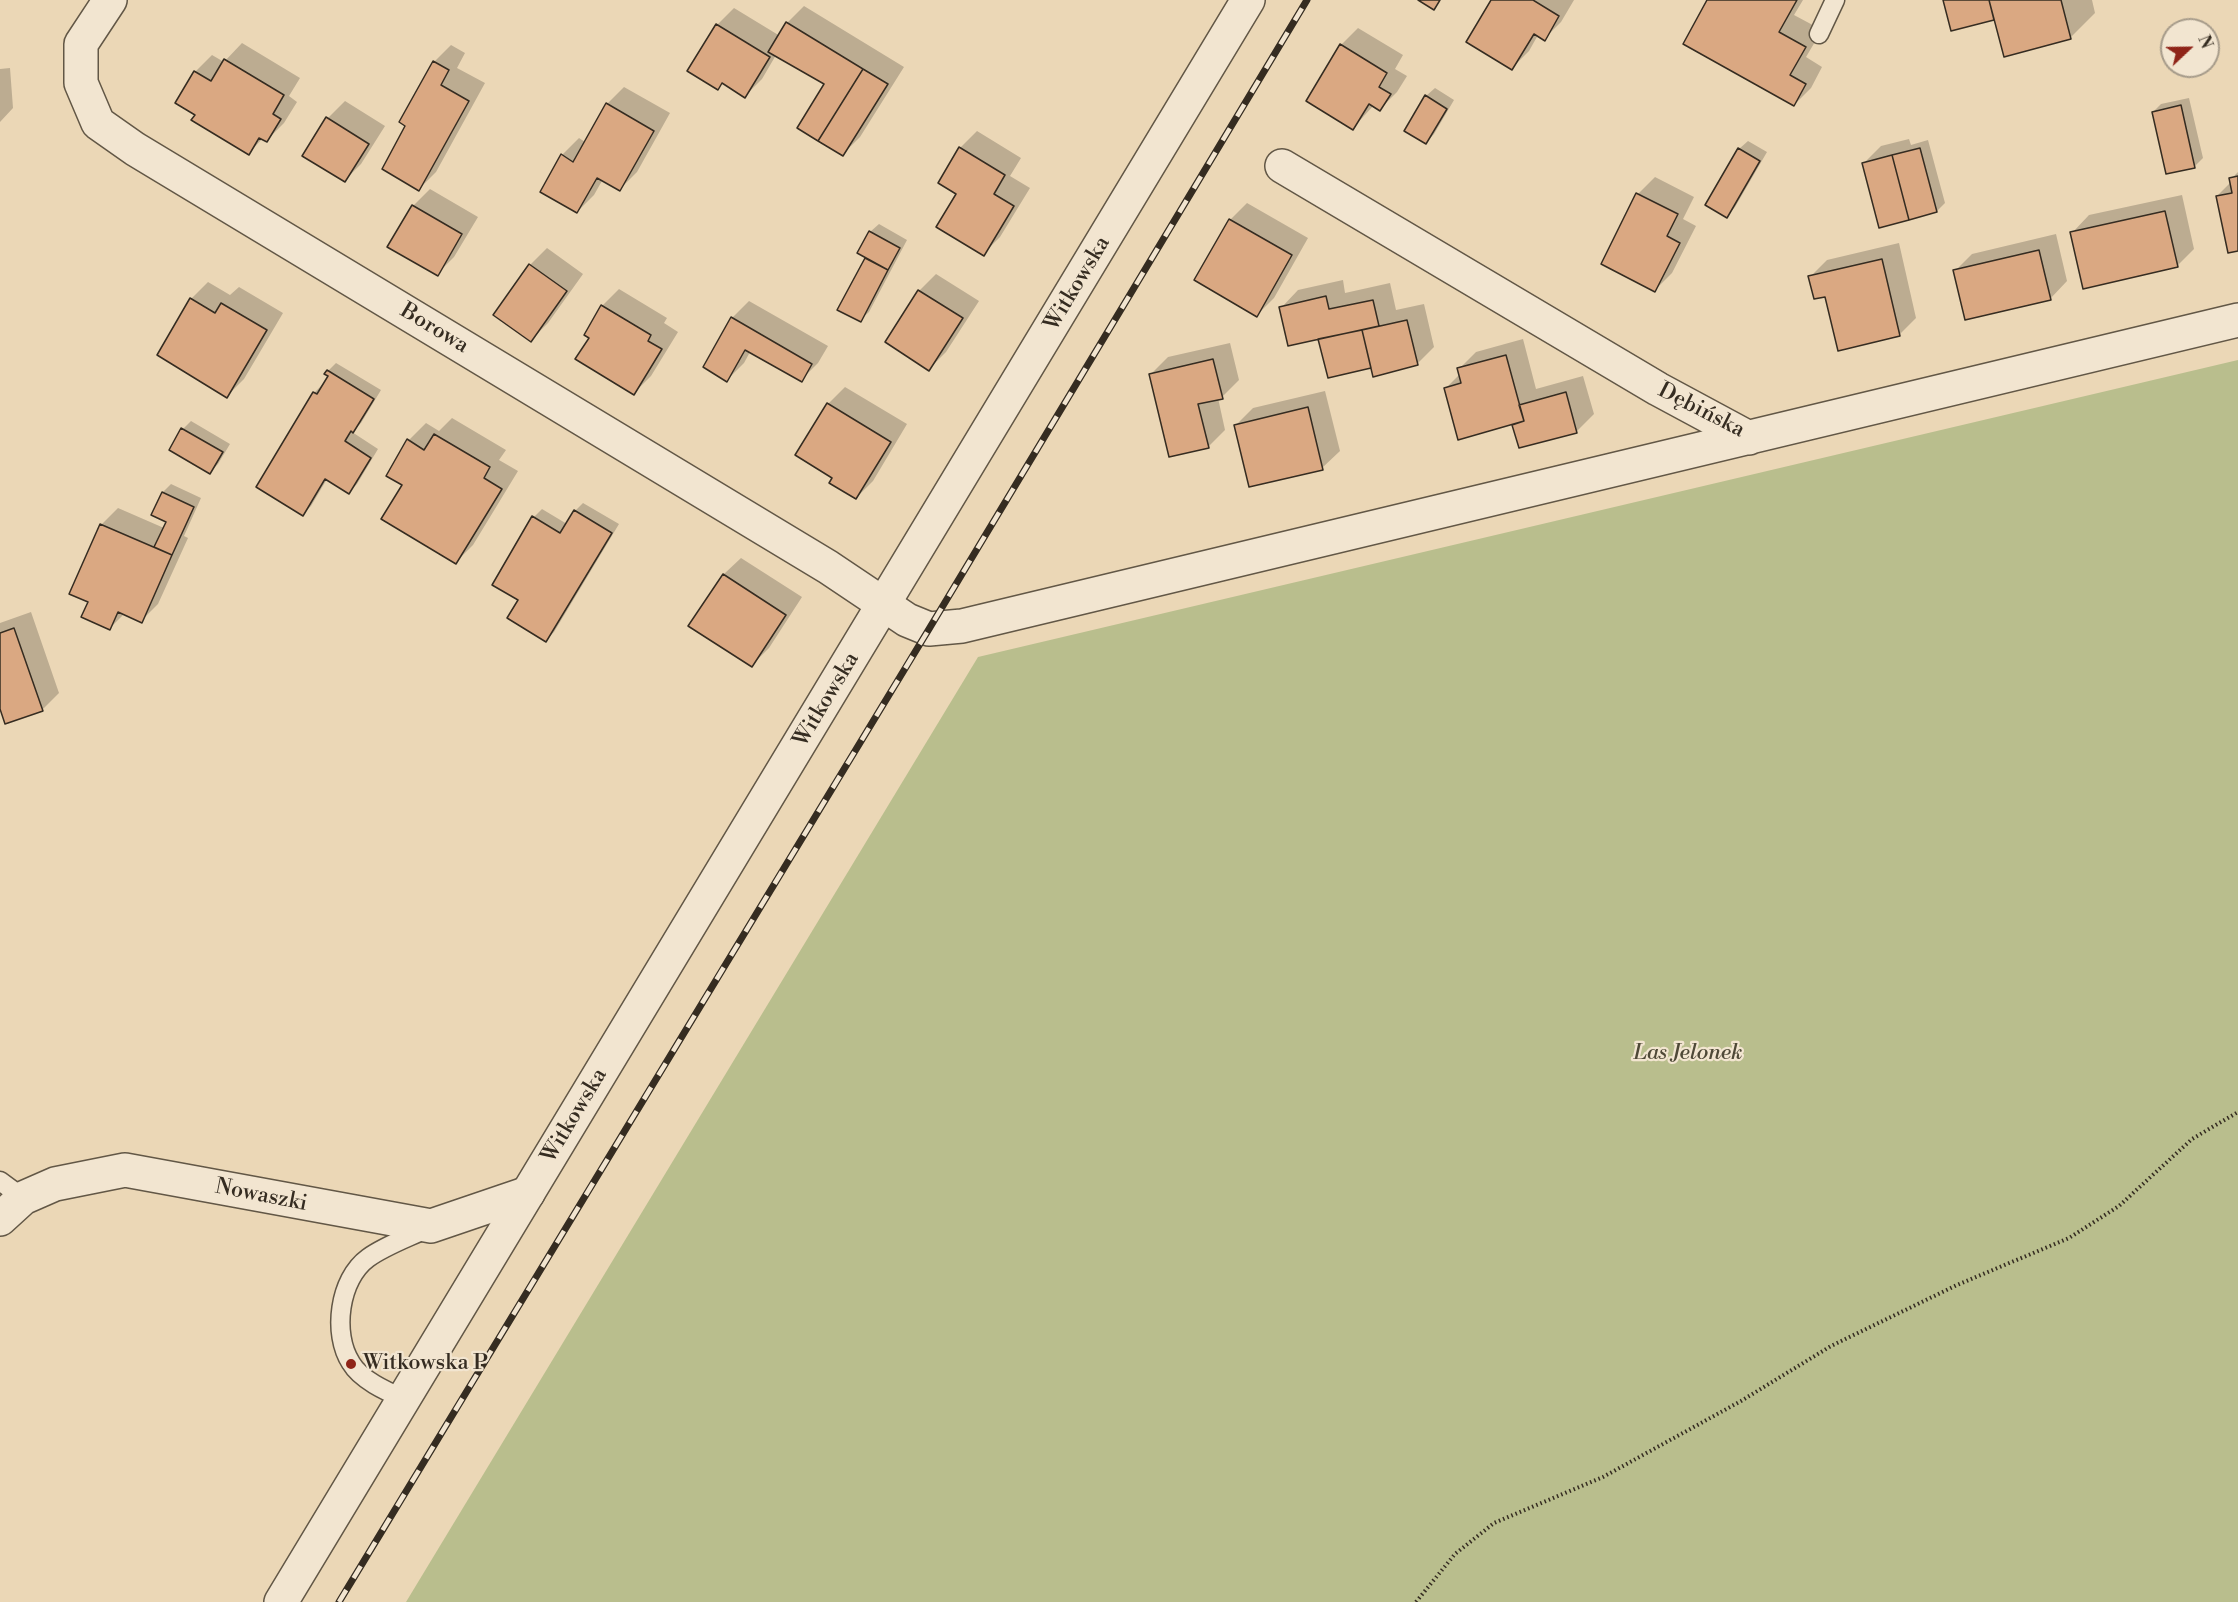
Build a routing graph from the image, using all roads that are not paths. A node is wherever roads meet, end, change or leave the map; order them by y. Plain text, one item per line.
1 (110, 0) edge
2 (1248, 0) edge
3 (1834, 0) edge
4 (1819, 34) dead end
5 (1282, 166) dead end
6 (2238, 320) edge
7 (1749, 438) junction
8 (884, 605) junction
9 (528, 1193) junction
10 (8, 1199) edge
11 (431, 1226) junction
12 (404, 1399) junction
13 (281, 1602) edge

1 - 8 street, Borowa
2 - 8 street, Witkowska
3 - 4 lane
5 - 7 street, Dębińska
6 - 7 street, Dębińska
7 - 8 street, Borowa
8 - 9 street, Witkowska
9 - 11 street, Nowaszki
9 - 12 street, Witkowska
10 - 11 street, Nowaszki
11 - 12 lane
12 - 13 street, Witkowska

